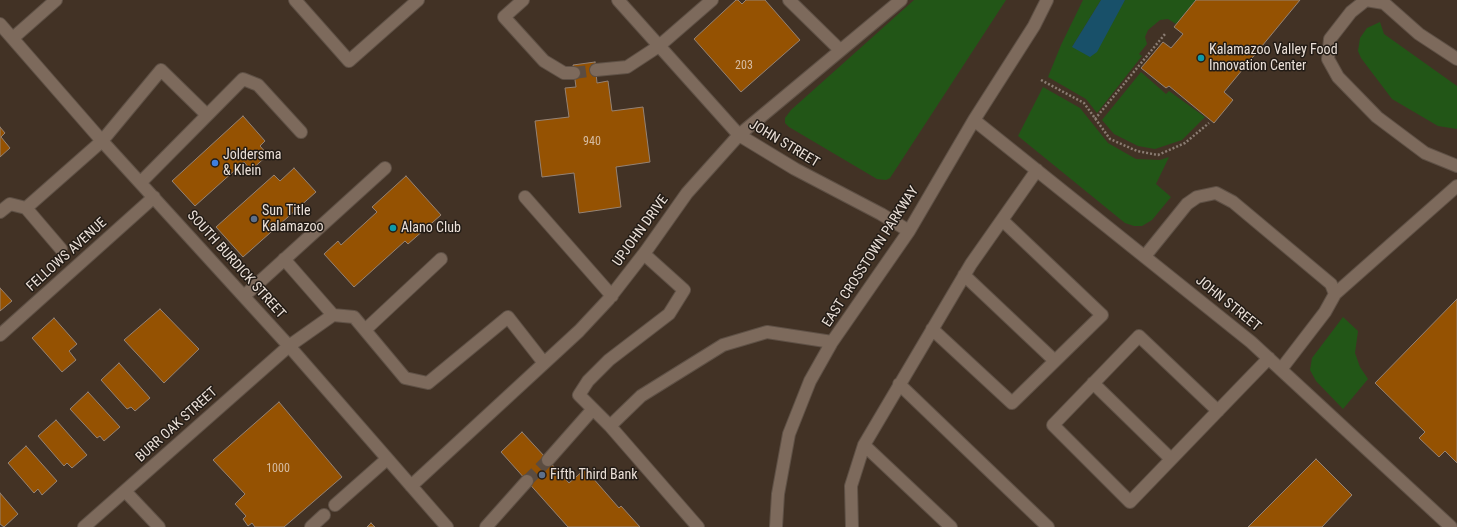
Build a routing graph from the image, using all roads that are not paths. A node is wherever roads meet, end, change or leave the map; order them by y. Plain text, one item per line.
1 (56, 0) edge
2 (295, 0) edge
3 (418, 0) edge
4 (523, 0) edge
5 (618, 0) edge
6 (712, 0) edge
7 (789, 0) edge
8 (901, 0) edge
9 (1047, 0) edge
10 (0, 24) edge
11 (13, 38) junction
12 (659, 46) junction
13 (840, 50) junction
14 (1457, 59) edge
15 (596, 70) tunnel mouth
16 (574, 73) tunnel mouth
17 (207, 115) junction
18 (974, 120) junction
19 (301, 132) dead end
20 (739, 135) junction
21 (102, 141) junction
22 (1457, 166) edge
23 (385, 168) dead end
24 (1038, 170) junction
25 (141, 182) junction
26 (1457, 186) edge
27 (154, 197) junction
28 (525, 197) dead end
29 (26, 208) junction
30 (0, 212) edge
31 (1002, 220) junction
32 (909, 231) junction
33 (61, 249) dead end
34 (644, 254) junction
35 (1145, 256) junction
36 (284, 259) junction
37 (441, 259) dead end
38 (964, 275) junction
39 (1335, 294) junction
40 (244, 296) junction
41 (612, 296) junction
42 (333, 316) junction
43 (932, 329) junction
44 (365, 330) junction
45 (0, 336) edge
46 (832, 342) junction
47 (289, 346) junction
48 (1269, 358) junction
49 (1055, 361) junction
50 (544, 363) junction
51 (1282, 368) junction
52 (1093, 383) junction
53 (899, 384) junction
54 (593, 409) junction
55 (1218, 411) junction
56 (610, 426) junction
57 (864, 445) junction
58 (387, 459) junction
59 (1171, 459) junction
60 (548, 460) tunnel mouth
61 (527, 481) tunnel mouth
62 (411, 486) junction
63 (125, 491) junction
64 (335, 505) dead end
65 (324, 515) dead end
66 (853, 526) edge
67 (84, 527) edge
68 (159, 527) edge
69 (311, 527) edge
70 (446, 527) edge
71 (486, 527) edge
72 (698, 527) edge
73 (776, 527) edge
74 (951, 527) edge
75 (1048, 527) edge
76 (1451, 527) edge

1 - 11 street
2 - 3 street
4 - 16 street
5 - 12 street, JOHN STREET
6 - 12 street
7 - 13 street
8 - 13 street, UPJOHN DRIVE
9 - 18 street, EAST CROSSTOWN PARKWAY
10 - 11 street, SOUTH BURDICK STREET
11 - 21 street, SOUTH BURDICK STREET
12 - 15 street
12 - 20 street, JOHN STREET
13 - 20 street, UPJOHN DRIVE
14 - 22 street
17 - 19 street
17 - 21 street
17 - 25 street
18 - 24 street, JOHN STREET
18 - 32 street, EAST CROSSTOWN PARKWAY
20 - 32 street, JOHN STREET
20 - 34 street, UPJOHN DRIVE
21 - 25 street, SOUTH BURDICK STREET
21 - 29 street
23 - 36 street
24 - 31 street
24 - 35 street, JOHN STREET
25 - 27 street, SOUTH BURDICK STREET
26 - 39 street
27 - 40 street, SOUTH BURDICK STREET
27 - 45 street, FELLOWS AVENUE
28 - 41 street
29 - 30 street
29 - 33 street
31 - 38 street
31 - 49 street
32 - 46 street, EAST CROSSTOWN PARKWAY
34 - 41 street, UPJOHN DRIVE
34 - 54 street
35 - 39 street
35 - 48 street, JOHN STREET
36 - 40 street
36 - 42 street
37 - 44 street
38 - 43 street
38 - 49 street
39 - 51 street
40 - 47 street, SOUTH BURDICK STREET
41 - 50 street, UPJOHN DRIVE
42 - 44 street
42 - 47 street, BURR OAK STREET
43 - 49 street
43 - 53 street
44 - 50 street
46 - 56 street
46 - 73 street, EAST CROSSTOWN PARKWAY
47 - 58 street, SOUTH BURDICK STREET
47 - 63 street, BURR OAK STREET
48 - 51 street, JOHN STREET
48 - 55 street
50 - 62 street, UPJOHN DRIVE
51 - 76 street, JOHN STREET
52 - 55 street
52 - 59 street
52 - 59 street
53 - 57 street
53 - 75 street
54 - 56 street
54 - 60 street
55 - 59 street
56 - 72 street
57 - 66 street
57 - 74 street
58 - 62 street, SOUTH BURDICK STREET
58 - 64 street
61 - 71 street
62 - 70 street, SOUTH BURDICK STREET
63 - 67 street, BURR OAK STREET
63 - 68 street
65 - 69 street

